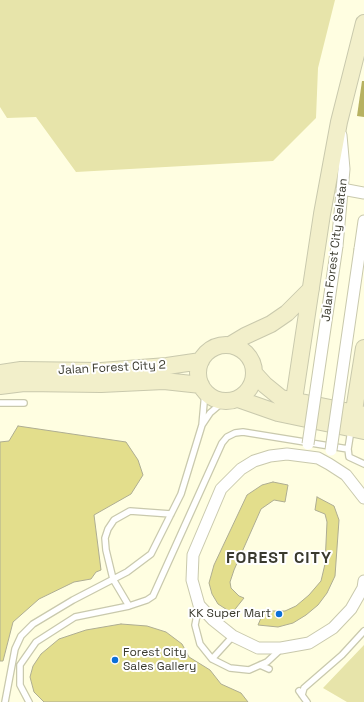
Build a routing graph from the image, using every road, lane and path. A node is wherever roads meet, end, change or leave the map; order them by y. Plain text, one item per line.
1 (364, 23) edge
2 (339, 122) junction
3 (342, 188) junction
4 (364, 193) edge
5 (364, 221) edge
6 (311, 289) junction
7 (230, 345) junction
8 (364, 348) edge
9 (201, 361) junction
10 (0, 372) edge
11 (254, 373) junction
12 (0, 386) edge
13 (203, 388) junction
14 (231, 400) junction
15 (294, 400) junction
16 (0, 403) edge
17 (24, 403) dead end
18 (358, 422) edge
19 (202, 425) junction
20 (348, 449) junction
21 (307, 450) junction
22 (329, 464) junction
23 (364, 464) edge
24 (364, 498) edge
25 (171, 514) junction
26 (113, 579) junction
27 (364, 581) edge
28 (199, 605) junction
29 (129, 606) junction
30 (364, 630) edge
31 (233, 636) junction
32 (281, 648) junction
33 (212, 659) junction
34 (260, 665) junction
35 (269, 669) dead end
36 (5, 702) edge
37 (29, 702) edge
38 (307, 702) edge

1 - 2 street, Jalan Forest City Selatan
2 - 3 street, Jalan Forest City Selatan
2 - 6 street
3 - 4 street
3 - 21 street, Jalan Forest City Selatan, bridge
5 - 22 street, Jalan Forest City Selatan, bridge
6 - 7 street
6 - 15 street
7 - 9 street
7 - 11 street
8 - 18 street
9 - 10 street, Jalan Forest City 2
9 - 13 street
11 - 14 street
11 - 15 street
12 - 13 street, Jalan Forest City 2
13 - 14 street, Jalan Forest City 2
13 - 19 lane
14 - 18 street, Jalan Forest City 2
14 - 19 lane
15 - 18 street
16 - 17 lane
18 - 20 lane
19 - 25 lane
20 - 23 lane
20 - 29 lane
21 - 22 street
21 - 28 street
22 - 24 street
25 - 26 lane
25 - 26 lane
26 - 29 lane
26 - 36 lane
27 - 32 street
28 - 31 street
28 - 33 lane
29 - 37 lane
30 - 38 lane
31 - 32 street
31 - 33 lane
32 - 34 lane
33 - 34 lane
34 - 35 lane

